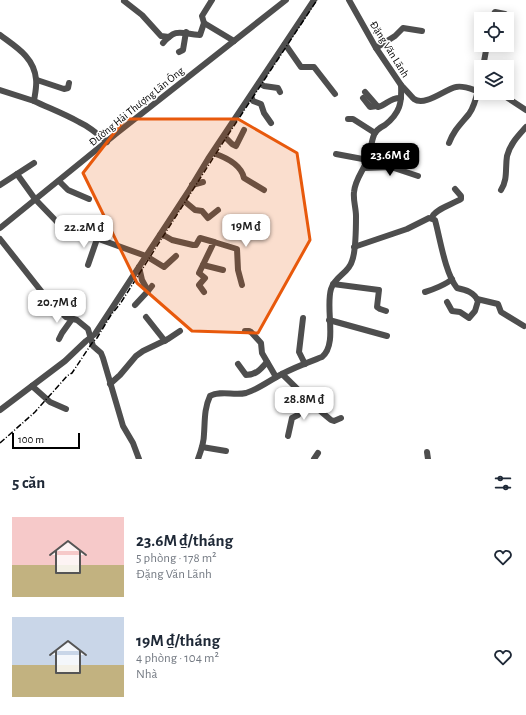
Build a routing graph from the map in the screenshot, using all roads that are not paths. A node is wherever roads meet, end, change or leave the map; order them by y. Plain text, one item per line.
1 (212, 0) edge
2 (286, 0) edge
3 (314, 0) edge
4 (348, 0) edge
5 (124, 1) edge
6 (204, 23) junction
7 (422, 31) dead end
8 (186, 32) junction
9 (0, 35) edge
10 (169, 37) junction
11 (234, 41) junction
12 (163, 43) dead end
13 (285, 44) junction
14 (376, 48) junction
15 (178, 52) dead end
16 (37, 80) junction
17 (69, 83) dead end
18 (259, 83) junction
19 (401, 85) junction
20 (474, 89) edge
21 (0, 90) edge
22 (280, 92) dead end
23 (335, 94) dead end
24 (364, 95) dead end
25 (250, 96) junction
26 (401, 98) junction
27 (476, 100) edge
28 (511, 100) edge
29 (34, 101) junction
30 (526, 110) edge
31 (348, 119) dead end
32 (271, 123) dead end
33 (526, 127) edge
34 (244, 130) dead end
35 (375, 132) junction
36 (224, 136) junction
37 (107, 142) junction
38 (449, 144) dead end
39 (213, 152) junction
40 (336, 154) dead end
41 (368, 160) junction
42 (34, 163) dead end
43 (364, 168) junction
44 (17, 174) junction
45 (418, 176) dead end
46 (59, 181) junction
47 (204, 182) dead end
48 (0, 185) edge
49 (192, 185) junction
50 (455, 189) dead end
51 (264, 190) dead end
52 (501, 190) dead end
53 (35, 199) junction
54 (89, 199) dead end
55 (183, 200) junction
56 (218, 210) dead end
57 (432, 218) junction
58 (0, 228) edge
59 (160, 235) junction
60 (97, 238) junction
61 (0, 239) edge
62 (214, 242) junction
63 (354, 247) junction
64 (146, 256) junction
65 (176, 256) dead end
66 (88, 265) dead end
67 (203, 265) junction
68 (139, 267) junction
69 (223, 270) dead end
70 (452, 279) junction
71 (333, 284) junction
72 (242, 285) dead end
73 (204, 292) dead end
74 (425, 292) dead end
75 (477, 299) junction
76 (447, 302) dead end
77 (135, 305) dead end
78 (386, 311) dead end
79 (146, 317) dead end
80 (303, 318) dead end
81 (72, 319) junction
82 (329, 320) junction
83 (525, 326) edge
84 (180, 331) dead end
85 (245, 331) dead end
86 (387, 336) dead end
87 (92, 337) junction
88 (59, 339) dead end
89 (165, 341) junction
90 (267, 362) junction
91 (238, 364) dead end
92 (305, 364) junction
93 (282, 374) junction
94 (276, 377) junction
95 (110, 384) junction
96 (32, 386) junction
97 (308, 400) junction
98 (66, 409) dead end
99 (0, 410) edge
100 (341, 418) dead end
101 (288, 436) dead end
102 (202, 447) junction
103 (226, 451) dead end
104 (318, 452) dead end
105 (427, 452) dead end
106 (139, 459) edge
107 (198, 459) edge
108 (314, 459) edge
109 (428, 459) edge

1 - 6 street
2 - 11 street, Đường Hải Thượng Lãn Ông
3 - 13 street
4 - 14 street, Đặng Văn Lãnh
5 - 10 street
6 - 8 street
6 - 11 street
7 - 14 street
8 - 10 street
8 - 15 street
9 - 16 street
10 - 12 street
11 - 37 street, Đường Hải Thượng Lãn Ông
13 - 18 street
13 - 23 street
14 - 19 street, Đặng Văn Lãnh
16 - 17 street
16 - 29 street
18 - 22 street
18 - 25 street
19 - 20 street
19 - 26 street, Đặng Văn Lãnh
21 - 29 street
24 - 26 street
25 - 32 street
25 - 36 street
26 - 35 street, Đặng Văn Lãnh
27 - 38 street
28 - 30 street
29 - 37 street
31 - 35 street
33 - 52 street
34 - 36 street
35 - 41 street
36 - 39 street
37 - 46 street, Đường Hải Thượng Lãn Ông
39 - 49 street
39 - 51 street
40 - 41 street
41 - 43 street
42 - 44 street
43 - 45 street
43 - 63 street
44 - 48 street
44 - 53 street
46 - 53 street, Đường Hải Thượng Lãn Ông
46 - 54 street
47 - 49 street
49 - 55 street
50 - 57 street
53 - 58 street, Đường Hải Thượng Lãn Ông
53 - 60 street
55 - 56 street
55 - 59 street
57 - 63 street
57 - 70 street
59 - 62 street
59 - 64 street
60 - 64 street
60 - 66 street
61 - 81 street
62 - 67 street
62 - 72 street
63 - 71 street
64 - 65 street
64 - 68 street
67 - 69 street
67 - 73 street
68 - 77 street
68 - 87 street
70 - 74 street
70 - 75 street
71 - 78 street
71 - 82 street
75 - 76 street
75 - 83 street
79 - 89 street
80 - 92 street
81 - 87 street
81 - 88 street
82 - 86 street
82 - 92 street
84 - 89 street
85 - 90 street
87 - 95 street
87 - 96 street
89 - 95 street
90 - 91 street
90 - 94 street
92 - 93 street
93 - 94 street
93 - 97 street
94 - 102 street
95 - 106 street
96 - 98 street
96 - 99 street
97 - 100 street
97 - 101 street
102 - 103 street
102 - 107 street
104 - 108 street
105 - 109 street

